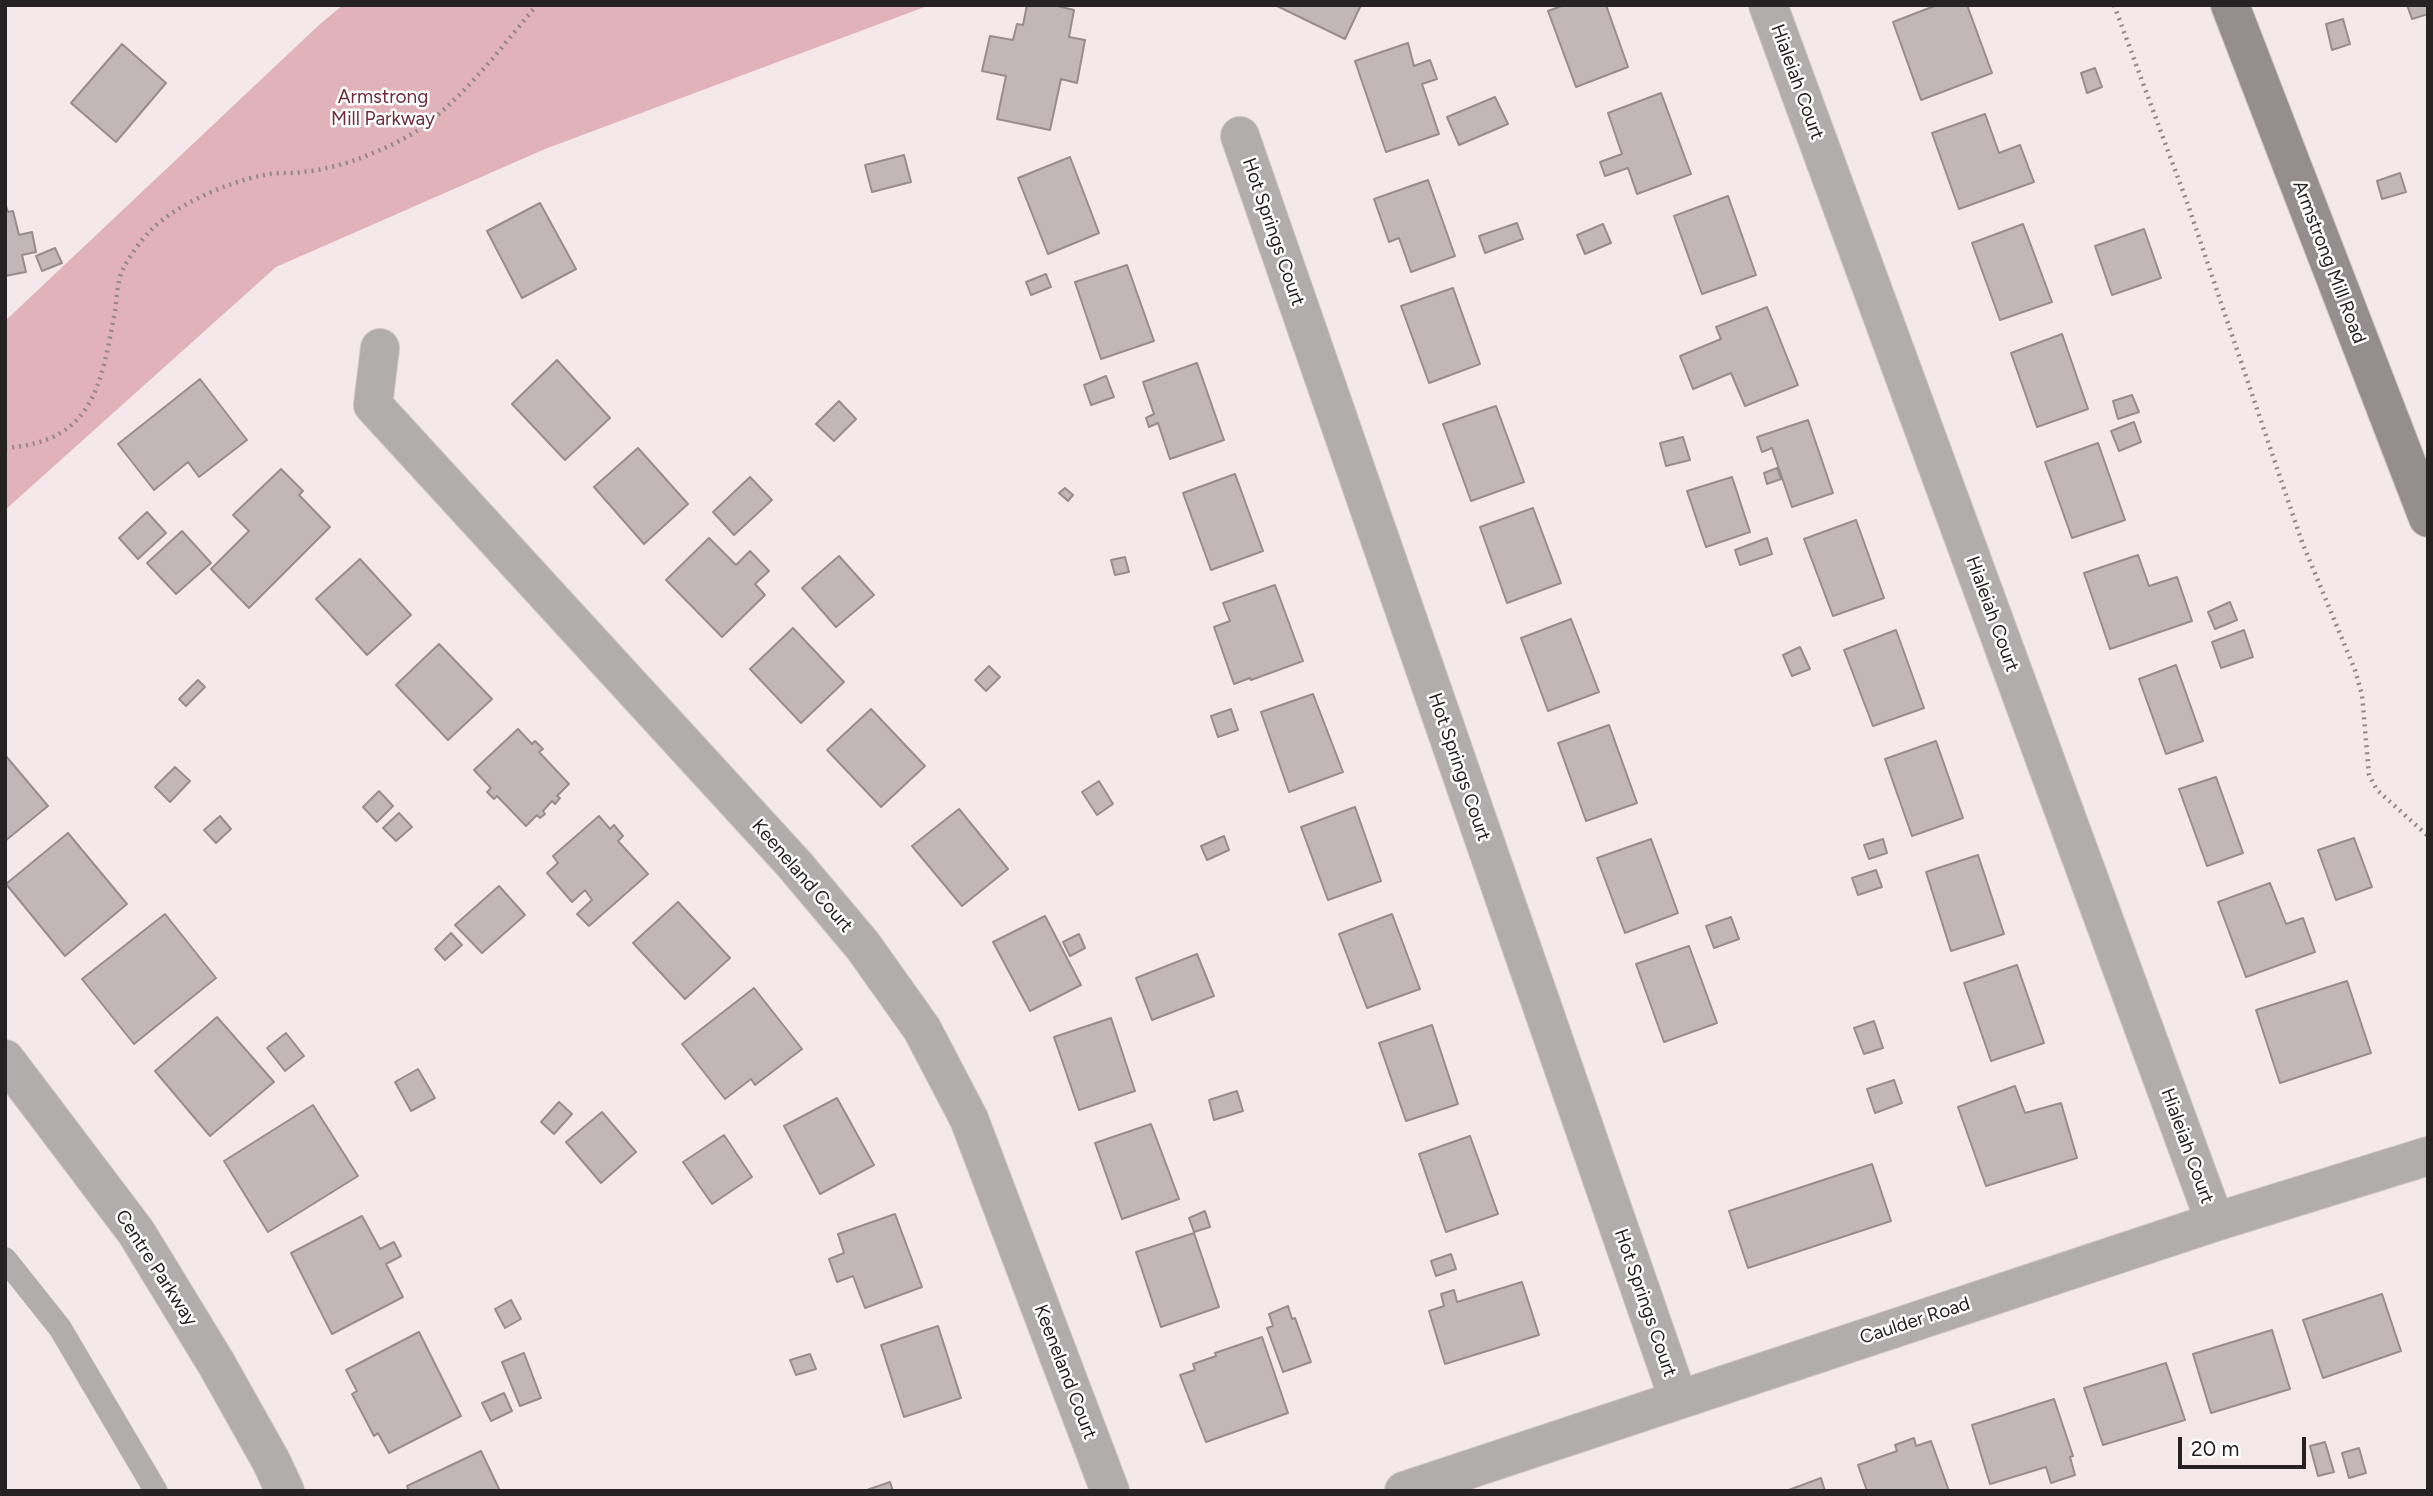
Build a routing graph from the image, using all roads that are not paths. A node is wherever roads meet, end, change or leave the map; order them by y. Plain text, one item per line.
1 (1769, 5) edge
2 (2230, 5) edge
3 (1240, 136) dead end
4 (380, 348) dead end
5 (2425, 502) edge
6 (5, 1059) edge
7 (2428, 1156) edge
8 (2216, 1222) junction
9 (5, 1259) edge
10 (1678, 1398) junction
11 (156, 1491) edge
12 (285, 1491) edge
13 (1110, 1491) edge
14 (1404, 1491) edge

1 - 8 street, Hialeiah Court
2 - 5 main road, Armstrong Mill Road
3 - 10 street, Hot Springs Court
4 - 13 street, Keeneland Court
6 - 12 street, Centre Parkway
7 - 8 street, Caulder Road
8 - 10 street, Caulder Road
9 - 11 lane
10 - 14 street, Caulder Road

